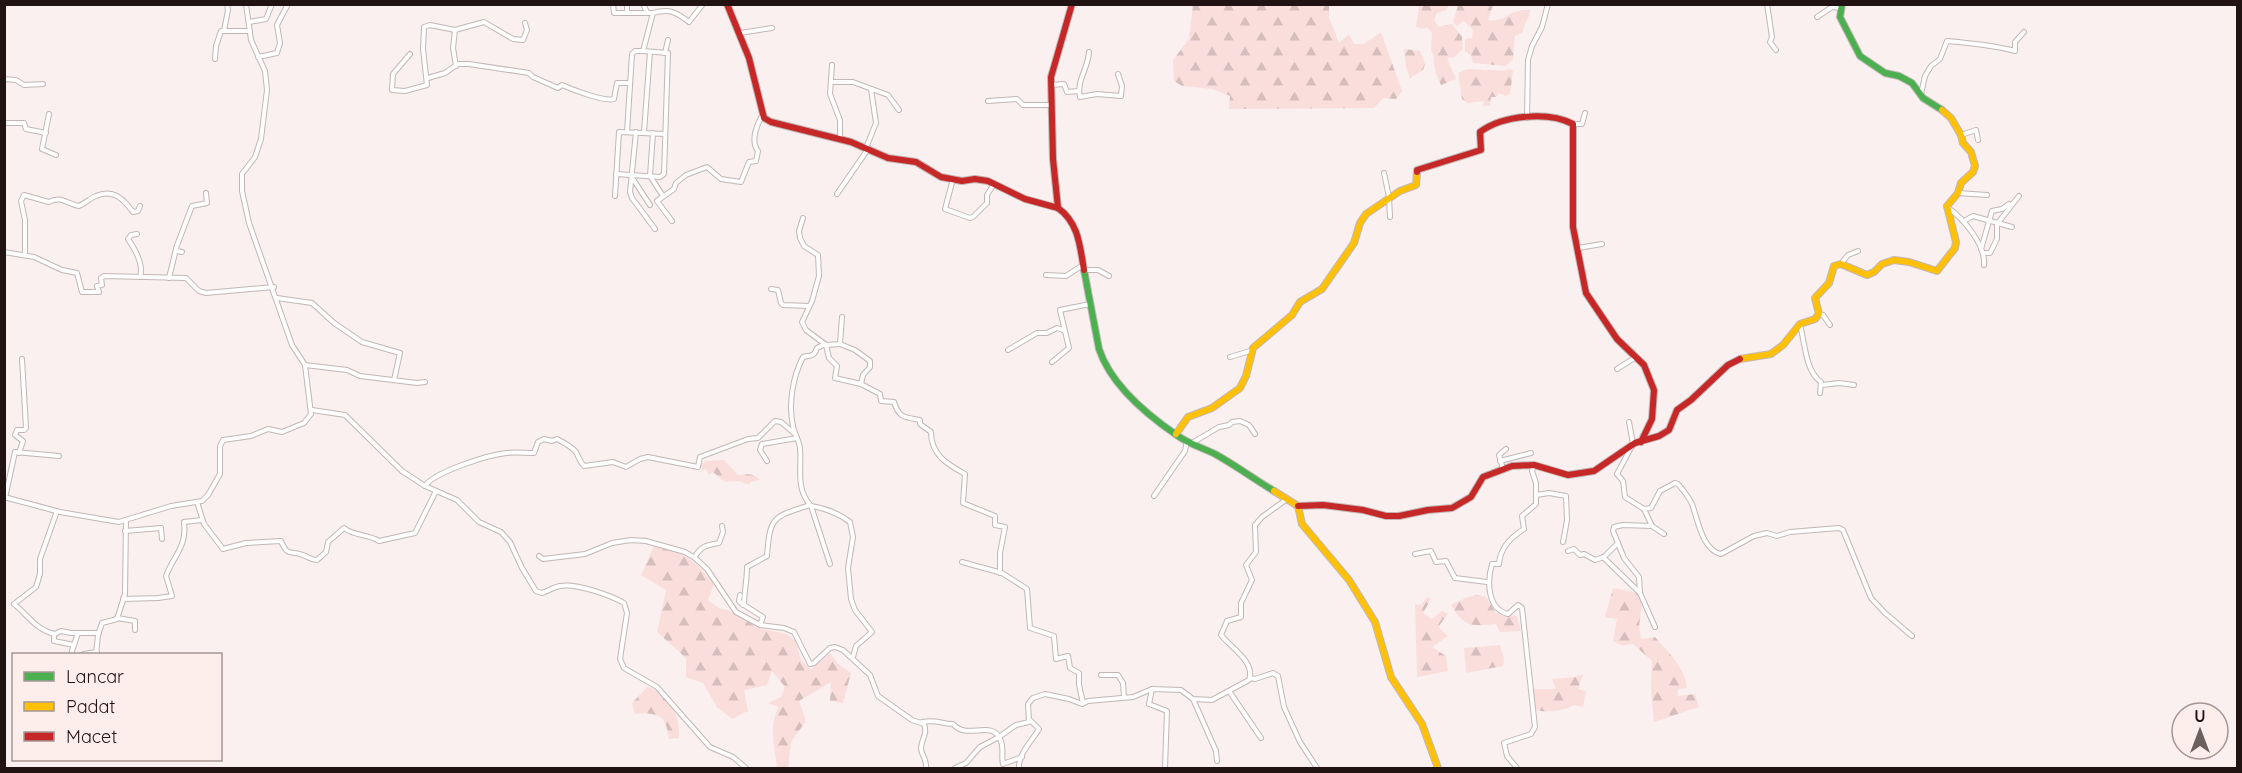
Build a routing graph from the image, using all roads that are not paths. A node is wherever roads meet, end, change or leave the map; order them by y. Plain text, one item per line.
1 (227, 4) edge
2 (246, 4) edge
3 (272, 4) edge
4 (288, 4) edge
5 (613, 4) edge
6 (627, 4) edge
7 (643, 4) edge
8 (703, 4) edge
9 (727, 4) edge
10 (1072, 4) edge
11 (1548, 4) edge
12 (1767, 4) edge
13 (1842, 6) edge
14 (647, 12) junction
15 (627, 13) junction
16 (653, 13) junction
17 (1817, 17) dead end
18 (249, 22) junction
19 (525, 23) dead end
20 (772, 28) dead end
21 (455, 30) junction
22 (224, 31) junction
23 (250, 31) junction
24 (2024, 32) dead end
25 (740, 33) junction
26 (668, 40) dead end
27 (1776, 50) dead end
28 (644, 51) junction
29 (650, 52) junction
30 (1089, 52) dead end
31 (665, 53) junction
32 (410, 54) dead end
33 (258, 57) junction
34 (215, 59) dead end
35 (832, 65) dead end
36 (456, 66) junction
37 (1118, 74) dead end
38 (428, 78) junction
39 (4, 79) edge
40 (831, 82) junction
41 (629, 83) junction
42 (43, 84) dead end
43 (1051, 85) junction
44 (871, 89) junction
45 (1079, 91) junction
46 (1921, 95) junction
47 (988, 101) dead end
48 (1052, 105) junction
49 (899, 110) dead end
50 (1585, 113) dead end
51 (49, 114) dead end
52 (763, 114) junction
53 (1527, 118) junction
54 (4, 123) edge
55 (1573, 124) junction
56 (627, 132) junction
57 (636, 132) junction
58 (644, 132) junction
59 (46, 133) junction
60 (653, 133) junction
61 (665, 134) junction
62 (1961, 135) junction
63 (840, 140) junction
64 (1978, 140) dead end
65 (867, 149) junction
66 (56, 155) dead end
67 (1384, 173) dead end
68 (616, 174) junction
69 (650, 176) junction
70 (632, 177) junction
71 (953, 179) junction
72 (994, 184) junction
73 (206, 192) dead end
74 (1958, 193) junction
75 (837, 194) dead end
76 (1987, 195) dead end
77 (615, 196) dead end
78 (663, 196) junction
79 (2019, 196) dead end
80 (1389, 197) junction
81 (2016, 201) junction
82 (140, 206) dead end
83 (650, 206) dead end
84 (1947, 206) junction
85 (1058, 208) junction
86 (1389, 217) dead end
87 (803, 218) dead end
88 (1989, 220) junction
89 (672, 221) dead end
90 (1964, 221) junction
91 (2000, 222) junction
92 (2012, 227) dead end
93 (656, 229) dead end
94 (136, 234) dead end
95 (1602, 244) dead end
96 (1578, 248) junction
97 (176, 249) junction
98 (1858, 251) dead end
99 (1982, 251) junction
100 (4, 252) edge
101 (182, 252) dead end
102 (25, 254) junction
103 (1841, 264) junction
104 (1984, 265) dead end
105 (1084, 268) junction
106 (1046, 275) dead end
107 (1109, 276) dead end
108 (140, 277) junction
109 (169, 278) junction
110 (274, 287) junction
111 (771, 289) dead end
112 (277, 298) junction
113 (1090, 304) junction
114 (809, 306) junction
115 (1819, 314) junction
116 (842, 317) dead end
117 (1800, 324) junction
118 (1830, 325) dead end
119 (1064, 330) junction
120 (826, 344) junction
121 (840, 344) junction
122 (1008, 350) dead end
123 (1251, 351) junction
124 (1230, 357) dead end
125 (1636, 357) junction
126 (22, 359) dead end
127 (1052, 362) dead end
128 (305, 365) junction
129 (1617, 369) dead end
130 (394, 380) junction
131 (425, 382) dead end
132 (861, 384) junction
133 (1822, 385) junction
134 (1854, 385) dead end
135 (1820, 393) dead end
136 (312, 410) junction
137 (1629, 422) dead end
138 (1176, 434) junction
139 (1255, 434) dead end
140 (796, 436) junction
141 (1189, 442) junction
142 (1641, 442) junction
143 (1633, 444) junction
144 (1506, 449) dead end
145 (19, 453) junction
146 (1531, 453) dead end
147 (59, 456) dead end
148 (1500, 460) junction
149 (767, 461) dead end
150 (1534, 465) junction
151 (1503, 469) junction
152 (425, 486) junction
153 (436, 491) junction
154 (1536, 495) junction
155 (1154, 496) dead end
156 (5, 497) edge
157 (1287, 498) junction
158 (197, 502) junction
159 (811, 505) junction
160 (1298, 506) junction
161 (1644, 509) junction
162 (57, 511) junction
163 (126, 520) junction
164 (202, 520) junction
165 (723, 526) dead end
166 (1652, 526) junction
167 (125, 531) junction
168 (1664, 534) dead end
169 (162, 540) dead end
170 (1563, 542) dead end
171 (1618, 543) junction
172 (1568, 551) dead end
173 (1415, 554) dead end
174 (539, 556) dead end
175 (695, 557) junction
176 (1599, 559) junction
177 (962, 562) dead end
178 (830, 564) dead end
179 (1000, 573) junction
180 (1487, 582) junction
181 (1640, 593) junction
182 (740, 595) dead end
183 (123, 599) junction
184 (744, 605) junction
185 (117, 618) junction
186 (760, 625) junction
187 (1655, 627) dead end
188 (135, 630) dead end
189 (54, 633) junction
190 (78, 633) junction
191 (99, 633) junction
192 (1912, 636) dead end
193 (74, 645) junction
194 (71, 653) edge
195 (96, 653) edge
196 (853, 657) junction
197 (1101, 675) dead end
198 (1250, 678) junction
199 (1152, 689) junction
200 (1229, 691) junction
201 (1124, 697) junction
202 (1193, 699) junction
203 (1083, 704) junction
204 (1030, 720) junction
205 (922, 723) junction
206 (999, 737) junction
207 (1261, 738) dead end
208 (1022, 757) junction
209 (1217, 761) dead end
210 (1004, 766) edge
211 (746, 768) edge
212 (926, 768) edge
213 (955, 768) edge
214 (1019, 768) edge
215 (1165, 768) edge
216 (1317, 768) edge
217 (1438, 768) edge
218 (1517, 768) edge

1 - 22 street
2 - 18 street
3 - 18 street
4 - 33 street
5 - 15 street
6 - 15 street
7 - 14 street
8 - 16 street
9 - 25 street
10 - 43 street
11 - 53 street
12 - 27 street
13 - 17 street
13 - 46 street
14 - 15 street
14 - 16 street
16 - 28 street
18 - 23 street
19 - 21 street
20 - 25 street
21 - 36 street
21 - 38 street
22 - 23 street
22 - 34 street
23 - 33 street
24 - 46 street
25 - 52 street
26 - 31 street
28 - 29 street
28 - 41 street
29 - 31 street
29 - 58 street
30 - 45 street
31 - 61 street
32 - 38 street
33 - 110 street
35 - 40 street
36 - 38 street
36 - 41 street
37 - 45 street
39 - 42 street
40 - 44 street
40 - 63 street
41 - 56 street
43 - 45 street
43 - 48 street
44 - 49 street
44 - 65 street
46 - 62 street
47 - 48 street
48 - 85 street
50 - 55 street
51 - 59 street
52 - 63 street
52 - 78 street
53 - 55 street
53 - 80 street
54 - 59 street
55 - 96 street
56 - 57 street
56 - 68 street
57 - 58 street
57 - 70 street
58 - 60 street
59 - 66 street
60 - 61 street
60 - 69 street
61 - 69 street
62 - 64 street
62 - 74 street
63 - 65 street
65 - 71 street
65 - 75 street
67 - 80 street
68 - 70 street
68 - 77 street
69 - 70 street
69 - 78 street
70 - 83 street
70 - 93 street
71 - 72 street
71 - 72 street
72 - 85 street
73 - 97 street
74 - 76 street
74 - 84 street
78 - 89 street
79 - 81 street
80 - 86 street
80 - 123 street
81 - 88 street
81 - 91 street
82 - 102 street
84 - 90 street
84 - 103 street
85 - 105 street
87 - 114 street
88 - 90 street
88 - 91 street
88 - 99 street
90 - 99 street
91 - 92 street
91 - 99 street
94 - 108 street
95 - 96 street
96 - 125 street
97 - 101 street
97 - 109 street
98 - 103 street
99 - 104 street
100 - 102 street
102 - 108 street
103 - 115 street
105 - 106 street
105 - 107 street
105 - 113 street
108 - 109 street
109 - 110 street
110 - 112 street
111 - 114 street
112 - 128 street
112 - 130 street
113 - 119 street
113 - 138 street
114 - 120 street
115 - 117 street
115 - 118 street
116 - 121 street
117 - 133 street
117 - 142 street
119 - 122 street
119 - 127 street
120 - 121 street
120 - 132 street
120 - 140 street
121 - 132 street
123 - 124 street
123 - 138 street
125 - 129 street
125 - 142 street
126 - 145 street
128 - 130 street
128 - 136 street
130 - 131 street
132 - 179 street
133 - 134 street
133 - 135 street
136 - 152 street
136 - 158 street
137 - 143 street
138 - 141 street
139 - 141 street
140 - 149 street
140 - 152 street
140 - 159 street
141 - 155 street
141 - 157 street
142 - 143 street
143 - 150 street
143 - 161 street
144 - 148 street
145 - 147 street
145 - 156 street
146 - 148 street
148 - 151 street
150 - 151 street
150 - 154 street
151 - 160 street
152 - 153 street
153 - 164 street
153 - 211 street
154 - 170 street
154 - 180 street
156 - 162 street
157 - 160 street
157 - 198 street
158 - 163 street
158 - 164 street
159 - 178 street
159 - 184 street
159 - 196 street
160 - 217 street
161 - 166 street
161 - 192 street
162 - 163 street
162 - 189 street
163 - 167 street
164 - 183 street
165 - 175 street
166 - 168 street
166 - 171 street
167 - 169 street
167 - 183 street
171 - 176 street
171 - 181 street
172 - 176 street
173 - 180 street
174 - 175 street
175 - 186 street
176 - 181 street
177 - 179 street
179 - 203 street
180 - 218 street
181 - 187 street
182 - 184 street
183 - 185 street
184 - 186 street
185 - 188 street
185 - 191 street
186 - 196 street
189 - 190 street
189 - 193 street
190 - 191 street
190 - 193 street
191 - 195 street
193 - 194 street
196 - 205 street
197 - 201 street
198 - 200 street
198 - 216 street
199 - 201 street
199 - 202 street
199 - 215 street
200 - 202 street
200 - 207 street
201 - 203 street
202 - 209 street
203 - 204 street
204 - 206 street
204 - 208 street
205 - 206 street
205 - 212 street
206 - 210 street
206 - 213 street
208 - 210 street
208 - 214 street

